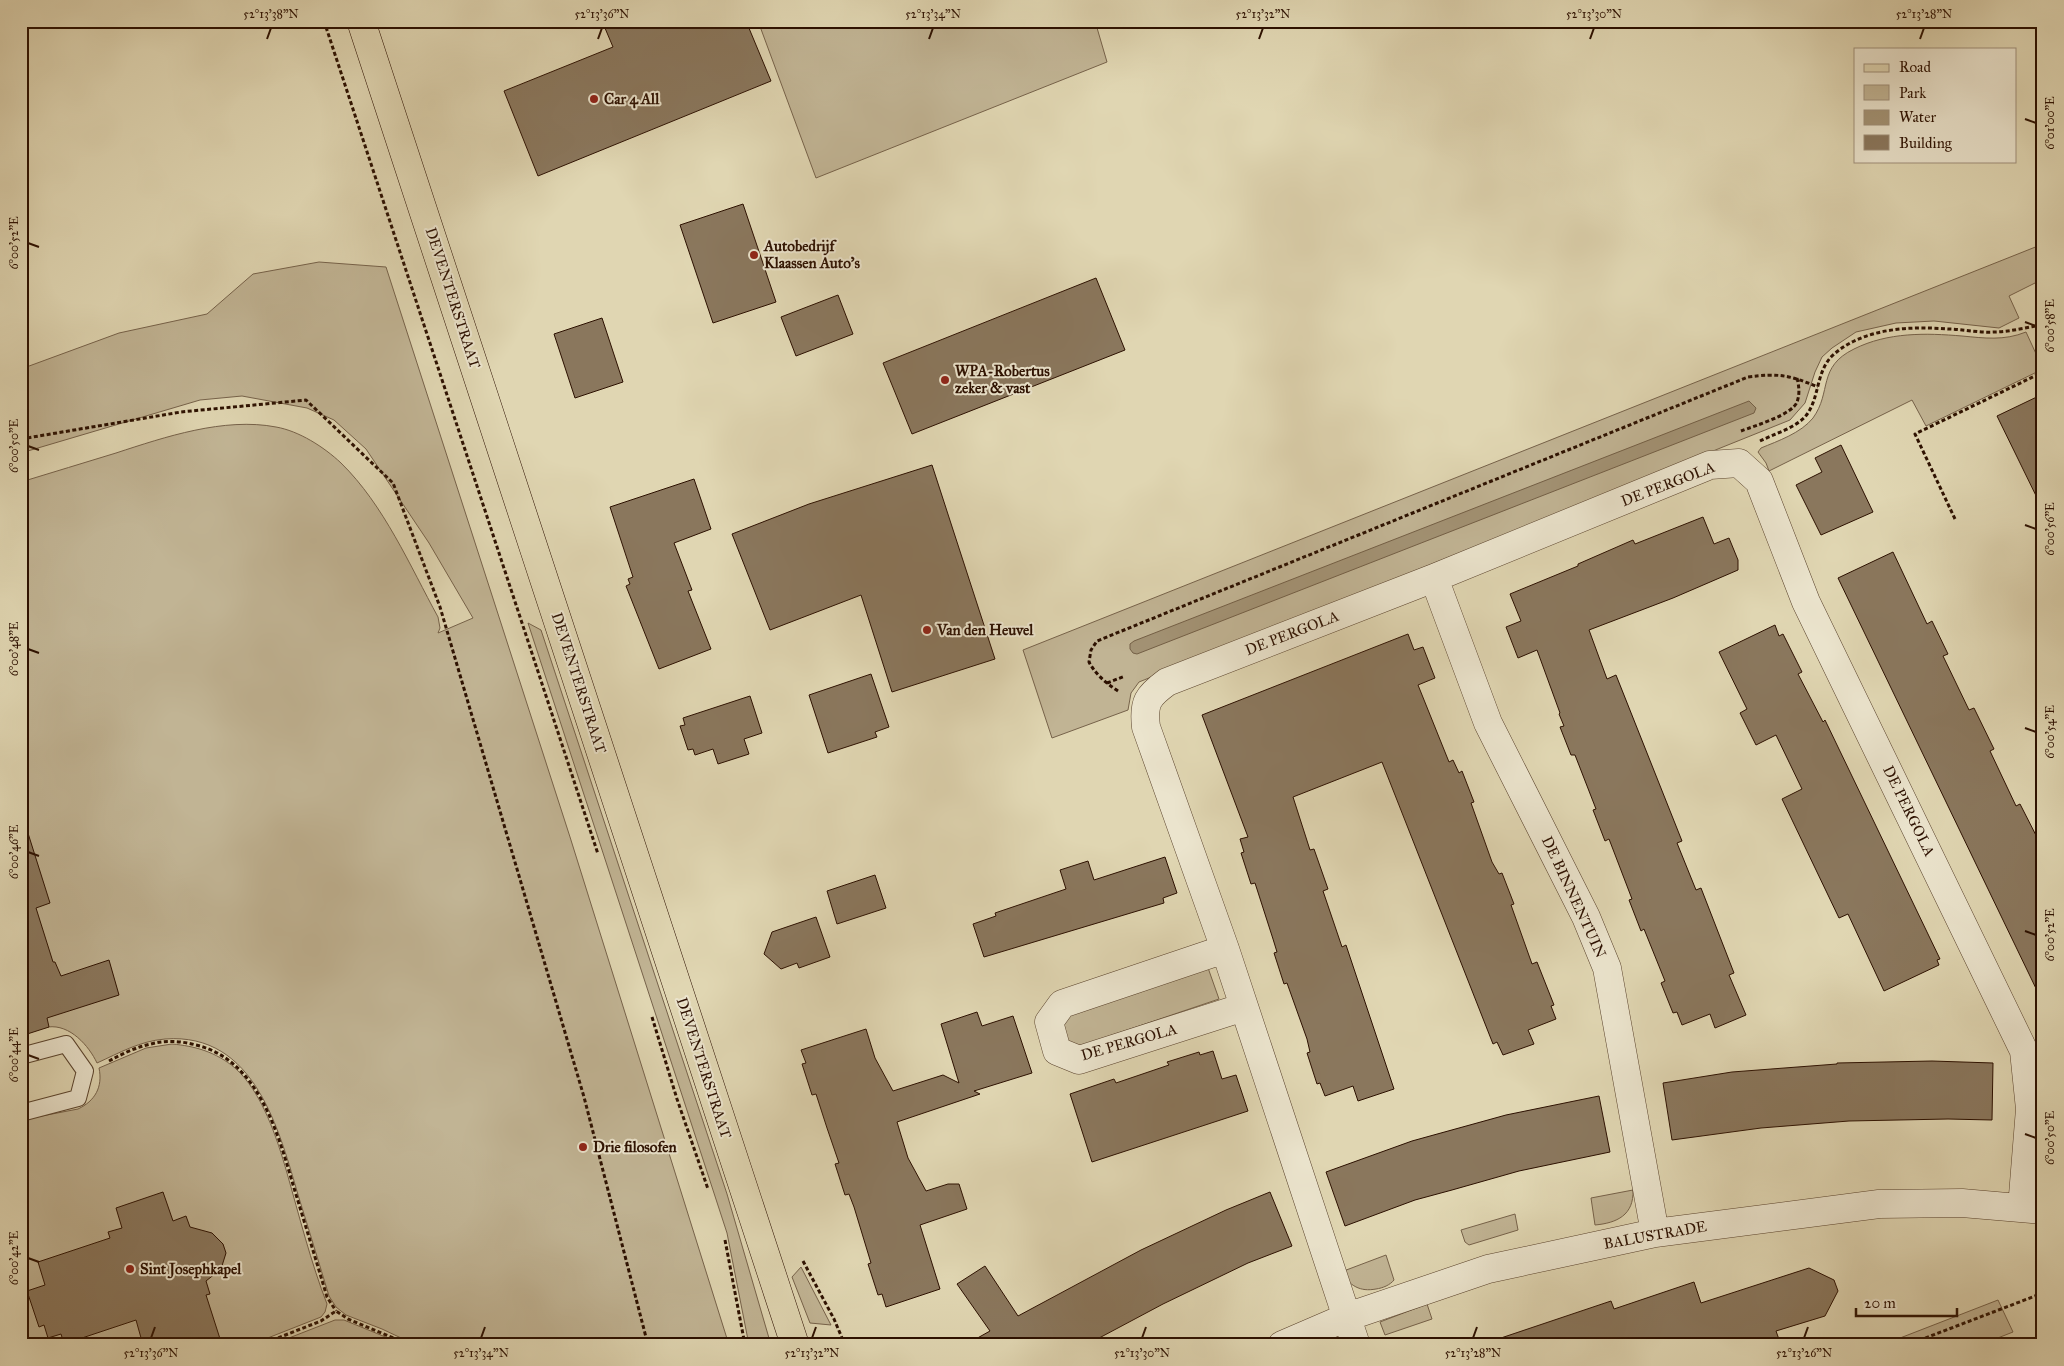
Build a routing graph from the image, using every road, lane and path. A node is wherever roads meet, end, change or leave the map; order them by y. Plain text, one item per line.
1 (324, 21) edge
2 (361, 21) edge
3 (2043, 325) edge
4 (2043, 372) edge
5 (1818, 387) junction
6 (21, 439) edge
7 (1739, 462) junction
8 (1956, 519) dead end
9 (1434, 578) junction
10 (1148, 702) junction
11 (601, 863) dead end
12 (1225, 949) junction
13 (1244, 1007) junction
14 (649, 1008) dead end
15 (21, 1056) edge
16 (86, 1071) junction
17 (21, 1113) edge
18 (708, 1189) dead end
19 (2032, 1209) edge
20 (1655, 1233) junction
21 (724, 1234) dead end
22 (2043, 1293) edge
23 (336, 1311) junction
24 (1347, 1317) junction
25 (260, 1345) edge
26 (410, 1345) edge
27 (648, 1345) edge
28 (745, 1345) edge
29 (795, 1345) edge
30 (1282, 1345) edge
31 (1356, 1345) edge
32 (1907, 1345) edge

1 - 11 path
2 - 29 main road, DEVENTERSTRAAT
3 - 5 path
4 - 8 path
5 - 7 path
5 - 10 path
6 - 27 path
7 - 9 street, DE PERGOLA
7 - 19 street, DE PERGOLA
9 - 10 street, DE PERGOLA
9 - 20 street, DE BINNENTUIN
10 - 12 street
12 - 13 street
12 - 13 street, DE PERGOLA
13 - 24 street
14 - 18 path
15 - 16 lane
16 - 17 lane
16 - 23 path
19 - 20 street, BALUSTRADE
20 - 24 street, BALUSTRADE
21 - 28 path
22 - 32 path
23 - 25 path
23 - 26 path
24 - 30 street, BALUSTRADE
24 - 31 street

